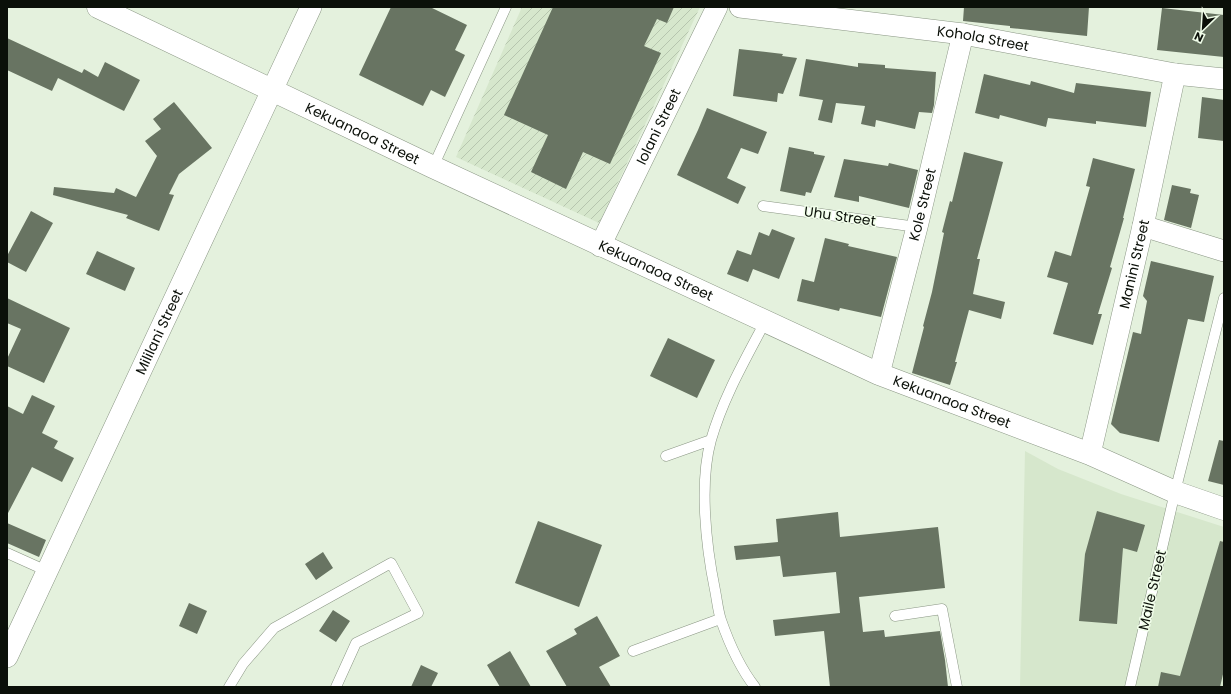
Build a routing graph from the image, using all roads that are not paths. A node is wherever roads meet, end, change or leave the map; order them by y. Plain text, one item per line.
1 (98, 7) edge
2 (311, 7) edge
3 (506, 7) edge
4 (717, 7) edge
5 (740, 7) edge
6 (963, 34) junction
7 (1175, 74) junction
8 (1224, 79) edge
9 (272, 90) junction
10 (433, 167) junction
11 (763, 206) dead end
12 (1143, 226) junction
13 (917, 227) junction
14 (600, 246) junction
15 (1224, 251) edge
16 (1224, 298) edge
17 (765, 322) junction
18 (1221, 325) edge
19 (879, 374) junction
20 (711, 440) junction
21 (1090, 454) junction
22 (666, 456) dead end
23 (1175, 492) junction
24 (1224, 509) edge
25 (7, 553) edge
26 (47, 571) junction
27 (895, 616) dead end
28 (720, 619) junction
29 (633, 650) dead end
30 (7, 657) edge
31 (229, 687) edge
32 (336, 687) edge
33 (755, 687) edge
34 (957, 687) edge
35 (1130, 687) edge

1 - 9 street, Kekuanaoa Street
2 - 9 street, Mililani Street
3 - 10 lane
4 - 14 street, Iolani Street
5 - 6 street, Kohola Street
6 - 7 street, Kohola Street
6 - 13 street, Kole Street
7 - 8 street, Kohola Street
7 - 12 street, Manini Street
9 - 10 street, Kekuanaoa Street
9 - 26 street, Mililani Street
10 - 14 street, Kekuanaoa Street
11 - 13 lane, Uhu Street
12 - 15 street
12 - 21 street, Manini Street
13 - 19 street, Kole Street
14 - 17 street, Kekuanaoa Street
16 - 18 lane, Maile Street
17 - 19 street, Kekuanaoa Street
17 - 20 lane
18 - 23 lane, Maile Street
19 - 21 street, Kekuanaoa Street
20 - 22 lane
20 - 28 lane
21 - 23 street, Kekuanaoa Street
23 - 24 street, Kekuanaoa Street
23 - 35 lane, Maile Street
25 - 26 lane
26 - 30 street, Mililani Street
27 - 34 lane
28 - 29 lane
28 - 33 lane
31 - 32 lane

